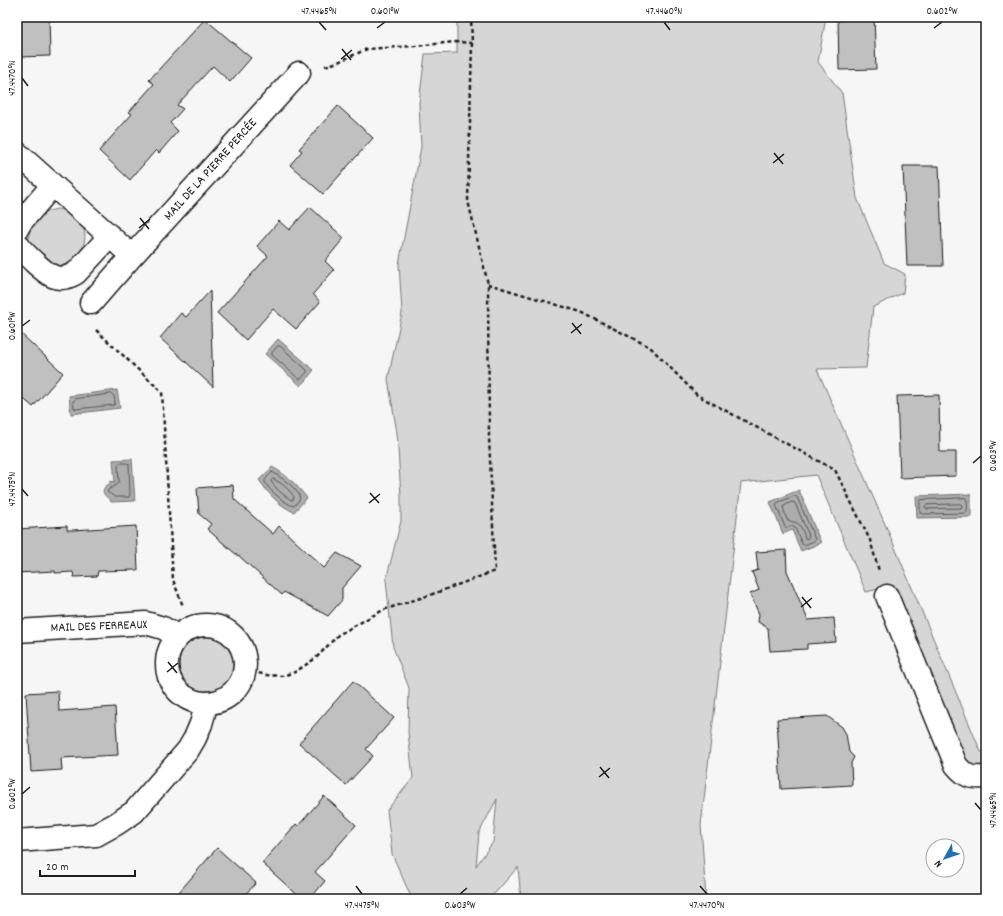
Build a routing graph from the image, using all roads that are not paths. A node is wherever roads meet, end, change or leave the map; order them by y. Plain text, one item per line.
1 (300, 73) road end
2 (17, 153) edge
3 (52, 186) junction
4 (17, 228) edge
5 (110, 236) junction
6 (17, 243) edge
7 (132, 256) junction
8 (91, 303) dead end
9 (887, 596) road end
10 (17, 631) edge
11 (185, 632) junction
12 (205, 703) junction
13 (986, 777) edge
14 (17, 841) edge

1 - 7 street, MAIL DE LA PIERRE PERCÉE
2 - 3 street
3 - 4 street
3 - 5 street
5 - 6 street
5 - 7 street
7 - 8 street, MAIL DE LA PIERRE PERCÉE
9 - 13 street
10 - 11 street, MAIL DES FERREAUX
11 - 12 street
11 - 12 street
12 - 14 street

